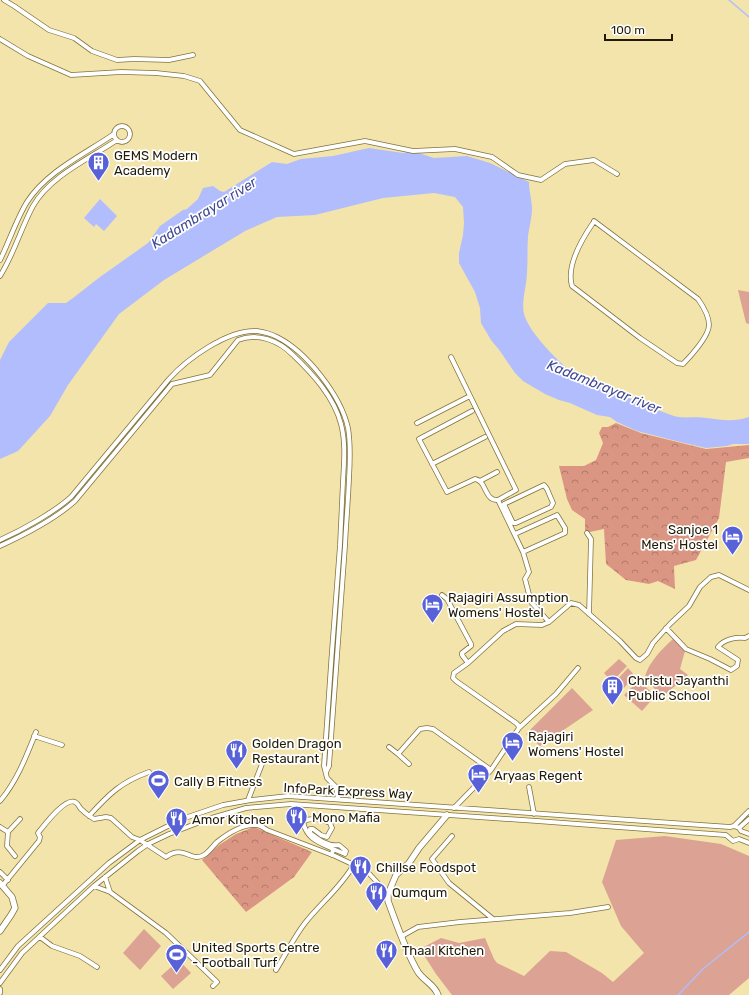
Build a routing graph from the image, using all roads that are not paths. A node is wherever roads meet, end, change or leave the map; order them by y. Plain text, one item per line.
1 (4, 0) edge
2 (0, 39) edge
3 (193, 55) dead end
4 (114, 134) junction
5 (117, 140) junction
6 (618, 174) dead end
7 (594, 222) joint
8 (0, 260) edge
9 (0, 276) edge
10 (451, 357) dead end
11 (470, 396) junction
12 (472, 411) dead end
13 (417, 423) dead end
14 (485, 437) dead end
15 (432, 464) junction
16 (497, 472) dead end
17 (480, 481) junction
18 (498, 500) junction
19 (502, 505) junction
20 (515, 534) junction
21 (587, 534) dead end
22 (0, 540) edge
23 (0, 546) edge
24 (523, 552) junction
25 (749, 590) edge
26 (442, 595) dead end
27 (589, 614) junction
28 (548, 622) junction
29 (666, 628) junction
30 (749, 636) edge
31 (468, 663) junction
32 (578, 668) dead end
33 (519, 728) junction
34 (62, 745) dead end
35 (390, 747) dead end
36 (398, 754) junction
37 (262, 764) dead end
38 (409, 764) dead end
39 (491, 770) junction
40 (150, 772) dead end
41 (326, 772) junction
42 (529, 787) dead end
43 (338, 799) junction
44 (248, 800) junction
45 (0, 801) edge
46 (454, 808) junction
47 (749, 812) edge
48 (534, 814) junction
49 (447, 815) junction
50 (90, 816) junction
51 (20, 819) dead end
52 (749, 819) edge
53 (732, 826) junction
54 (0, 828) edge
55 (739, 828) junction
56 (8, 832) junction
57 (749, 834) edge
58 (726, 835) junction
59 (452, 836) dead end
60 (140, 840) junction
61 (749, 843) edge
62 (148, 844) junction
63 (333, 850) junction
64 (332, 855) junction
65 (14, 856) dead end
66 (352, 866) junction
67 (0, 872) edge
68 (105, 877) junction
69 (8, 880) junction
70 (1, 884) edge
71 (94, 886) junction
72 (110, 892) junction
73 (388, 894) junction
74 (608, 907) dead end
75 (493, 920) junction
76 (0, 931) edge
77 (402, 936) junction
78 (40, 937) junction
79 (97, 967) dead end
80 (0, 970) edge
81 (276, 970) dead end
82 (0, 983) edge
83 (213, 986) dead end
84 (0, 989) edge
85 (0, 993) edge
86 (438, 995) edge

1 - 3 street
2 - 6 street
4 - 5 street
4 - 5 street
4 - 8 street
5 - 9 street
7 - 7 street
10 - 11 street
11 - 13 street
11 - 18 street
12 - 15 street
14 - 15 street
15 - 17 street
16 - 17 street
17 - 18 street
18 - 19 street
19 - 19 street
19 - 20 street
20 - 24 street
20 - 24 street
21 - 27 street
22 - 41 street
23 - 41 street
24 - 28 street
25 - 29 street
26 - 31 street
27 - 28 street
27 - 29 street
28 - 31 street
29 - 30 street
31 - 33 street
32 - 33 street
33 - 39 street
34 - 45 street
35 - 36 street
36 - 38 street
36 - 39 street
37 - 44 street
39 - 46 street
40 - 50 street
41 - 43 street
42 - 48 street
43 - 44 street, InfoPark Express Way
43 - 46 street, InfoPark Express Way
44 - 60 street, InfoPark Express Way
46 - 48 street, InfoPark Express Way
47 - 53 street
48 - 53 street, InfoPark Express Way
49 - 58 street, InfoPark Express Way
49 - 62 street, InfoPark Express Way
49 - 73 street
50 - 60 street
50 - 69 street
51 - 56 street
52 - 55 street
53 - 55 street, InfoPark Express Way
53 - 58 street
54 - 56 street
55 - 57 street, InfoPark Express Way
56 - 65 street
58 - 61 street, InfoPark Express Way
59 - 75 street
60 - 62 street
60 - 80 street, InfoPark Express Way
62 - 64 street
62 - 68 street, InfoPark Express Way
63 - 63 street
63 - 64 street
64 - 66 street
66 - 73 street
66 - 81 street
67 - 69 street
68 - 71 street, InfoPark Express Way
68 - 72 street
69 - 70 street
70 - 76 street
71 - 72 street
71 - 78 street, InfoPark Express Way
72 - 83 street
73 - 77 street
74 - 75 street
75 - 77 street
77 - 86 street
78 - 79 street
78 - 82 street, InfoPark Express Way
84 - 85 street

